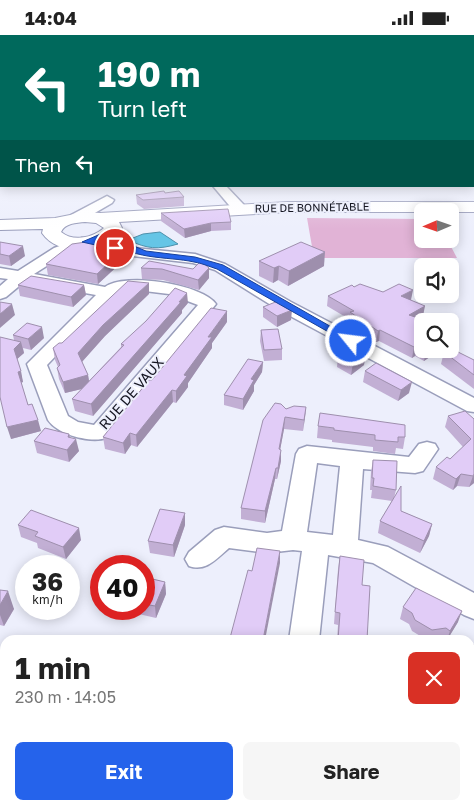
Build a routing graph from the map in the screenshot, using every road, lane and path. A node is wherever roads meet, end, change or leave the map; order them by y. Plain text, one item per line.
1 (220, 187) edge
2 (474, 207) edge
3 (239, 208) junction
4 (104, 217) junction
5 (0, 226) edge
6 (60, 227) junction
7 (84, 242) junction
8 (145, 253) junction
9 (36, 265) junction
10 (0, 273) edge
11 (21, 277) junction
12 (108, 292) junction
13 (0, 294) edge
14 (474, 406) edge
15 (427, 449) dead end
16 (352, 460) junction
17 (305, 542) junction
18 (345, 547) junction
19 (198, 559) dead end
20 (474, 607) edge
21 (304, 635) edge

1 - 3 street
2 - 3 main road, RUE DE BONNÉTABLE
3 - 4 main road, RUE DE BONNÉTABLE
4 - 6 main road
4 - 7 main road
4 - 8 street
5 - 6 main road
6 - 7 main road
6 - 9 street
7 - 8 street
7 - 9 street
8 - 14 street
9 - 11 street
10 - 11 street
11 - 12 street
11 - 13 street
12 - 12 street, RUE DE VAUX
15 - 16 street
16 - 17 street
16 - 18 street
17 - 18 street
17 - 19 street
17 - 21 street
18 - 20 street

